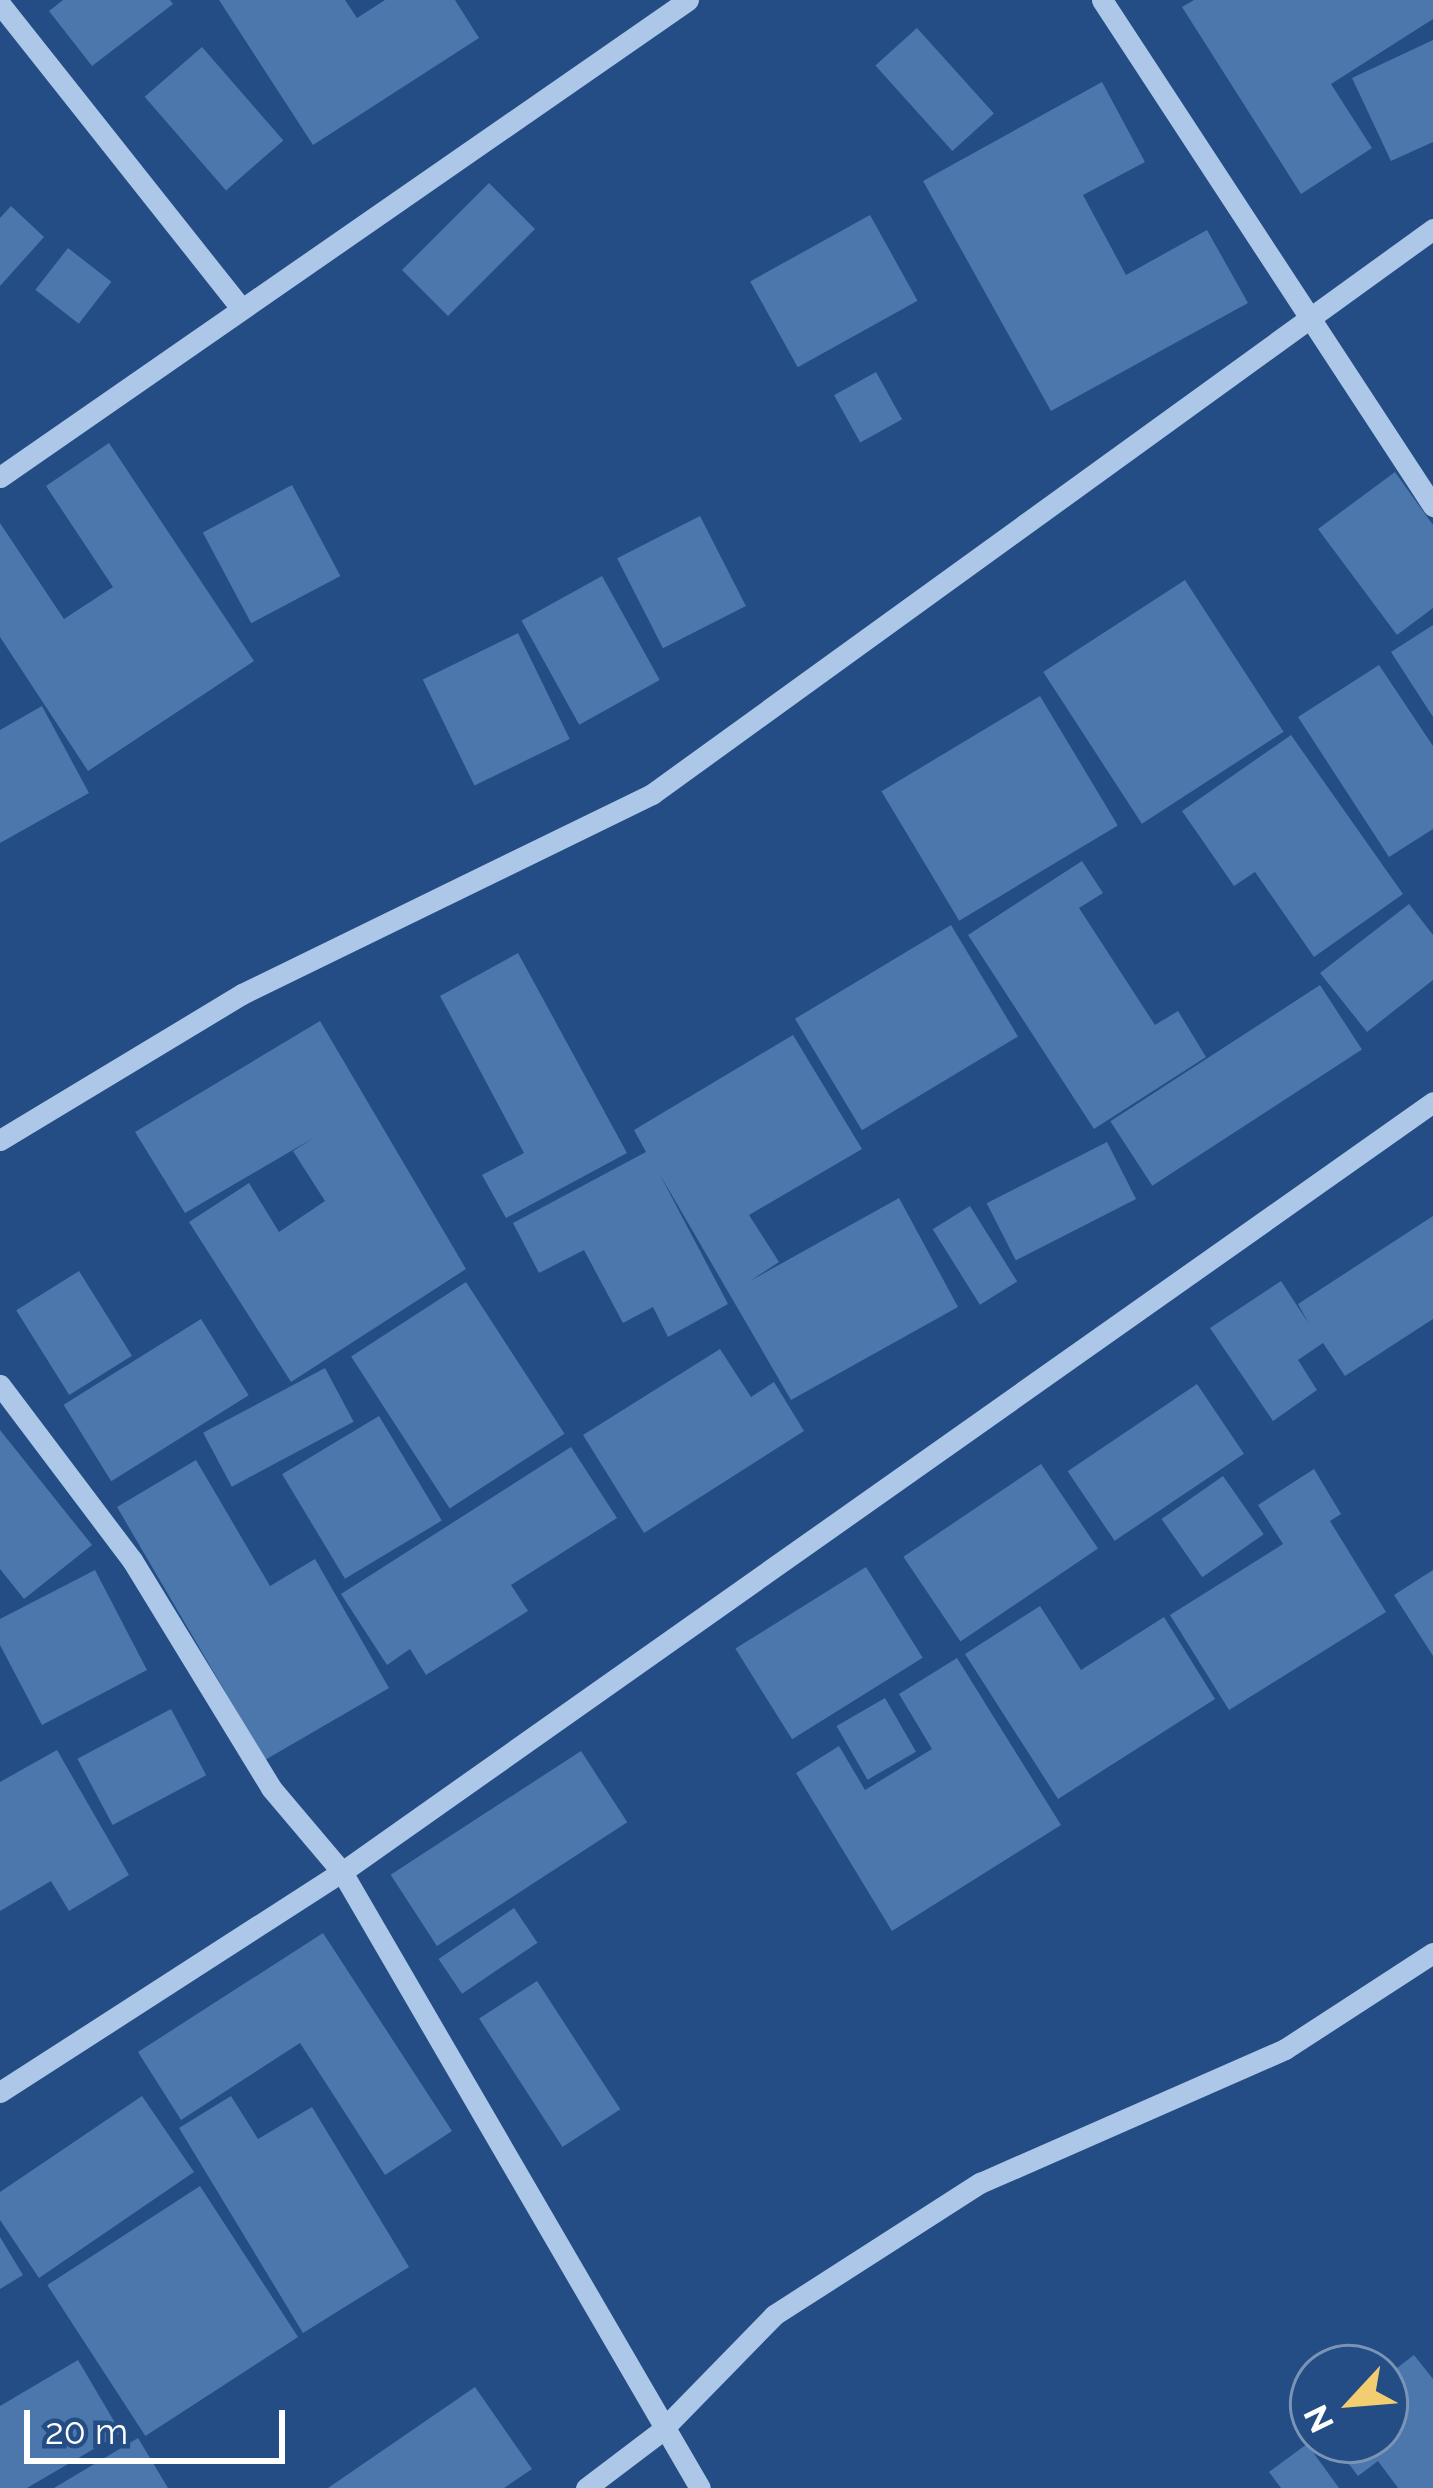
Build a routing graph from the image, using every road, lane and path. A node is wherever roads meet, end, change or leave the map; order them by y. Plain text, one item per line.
1 (688, 0) edge
2 (1102, 0) edge
3 (0, 4) edge
4 (1433, 229) edge
5 (237, 303) junction
6 (1302, 315) junction
7 (0, 477) edge
8 (1433, 506) edge
9 (1433, 1102) edge
10 (0, 1140) edge
11 (0, 1385) edge
12 (342, 1872) junction
13 (1433, 1953) edge
14 (0, 2092) edge
15 (660, 2432) junction
16 (586, 2488) edge
17 (700, 2488) edge

1 - 5 street
2 - 6 street
3 - 5 street
4 - 6 street
5 - 7 street
6 - 8 street
6 - 10 street
9 - 12 street
11 - 12 street
12 - 14 street
12 - 15 street
13 - 15 street
15 - 16 street
15 - 17 street

